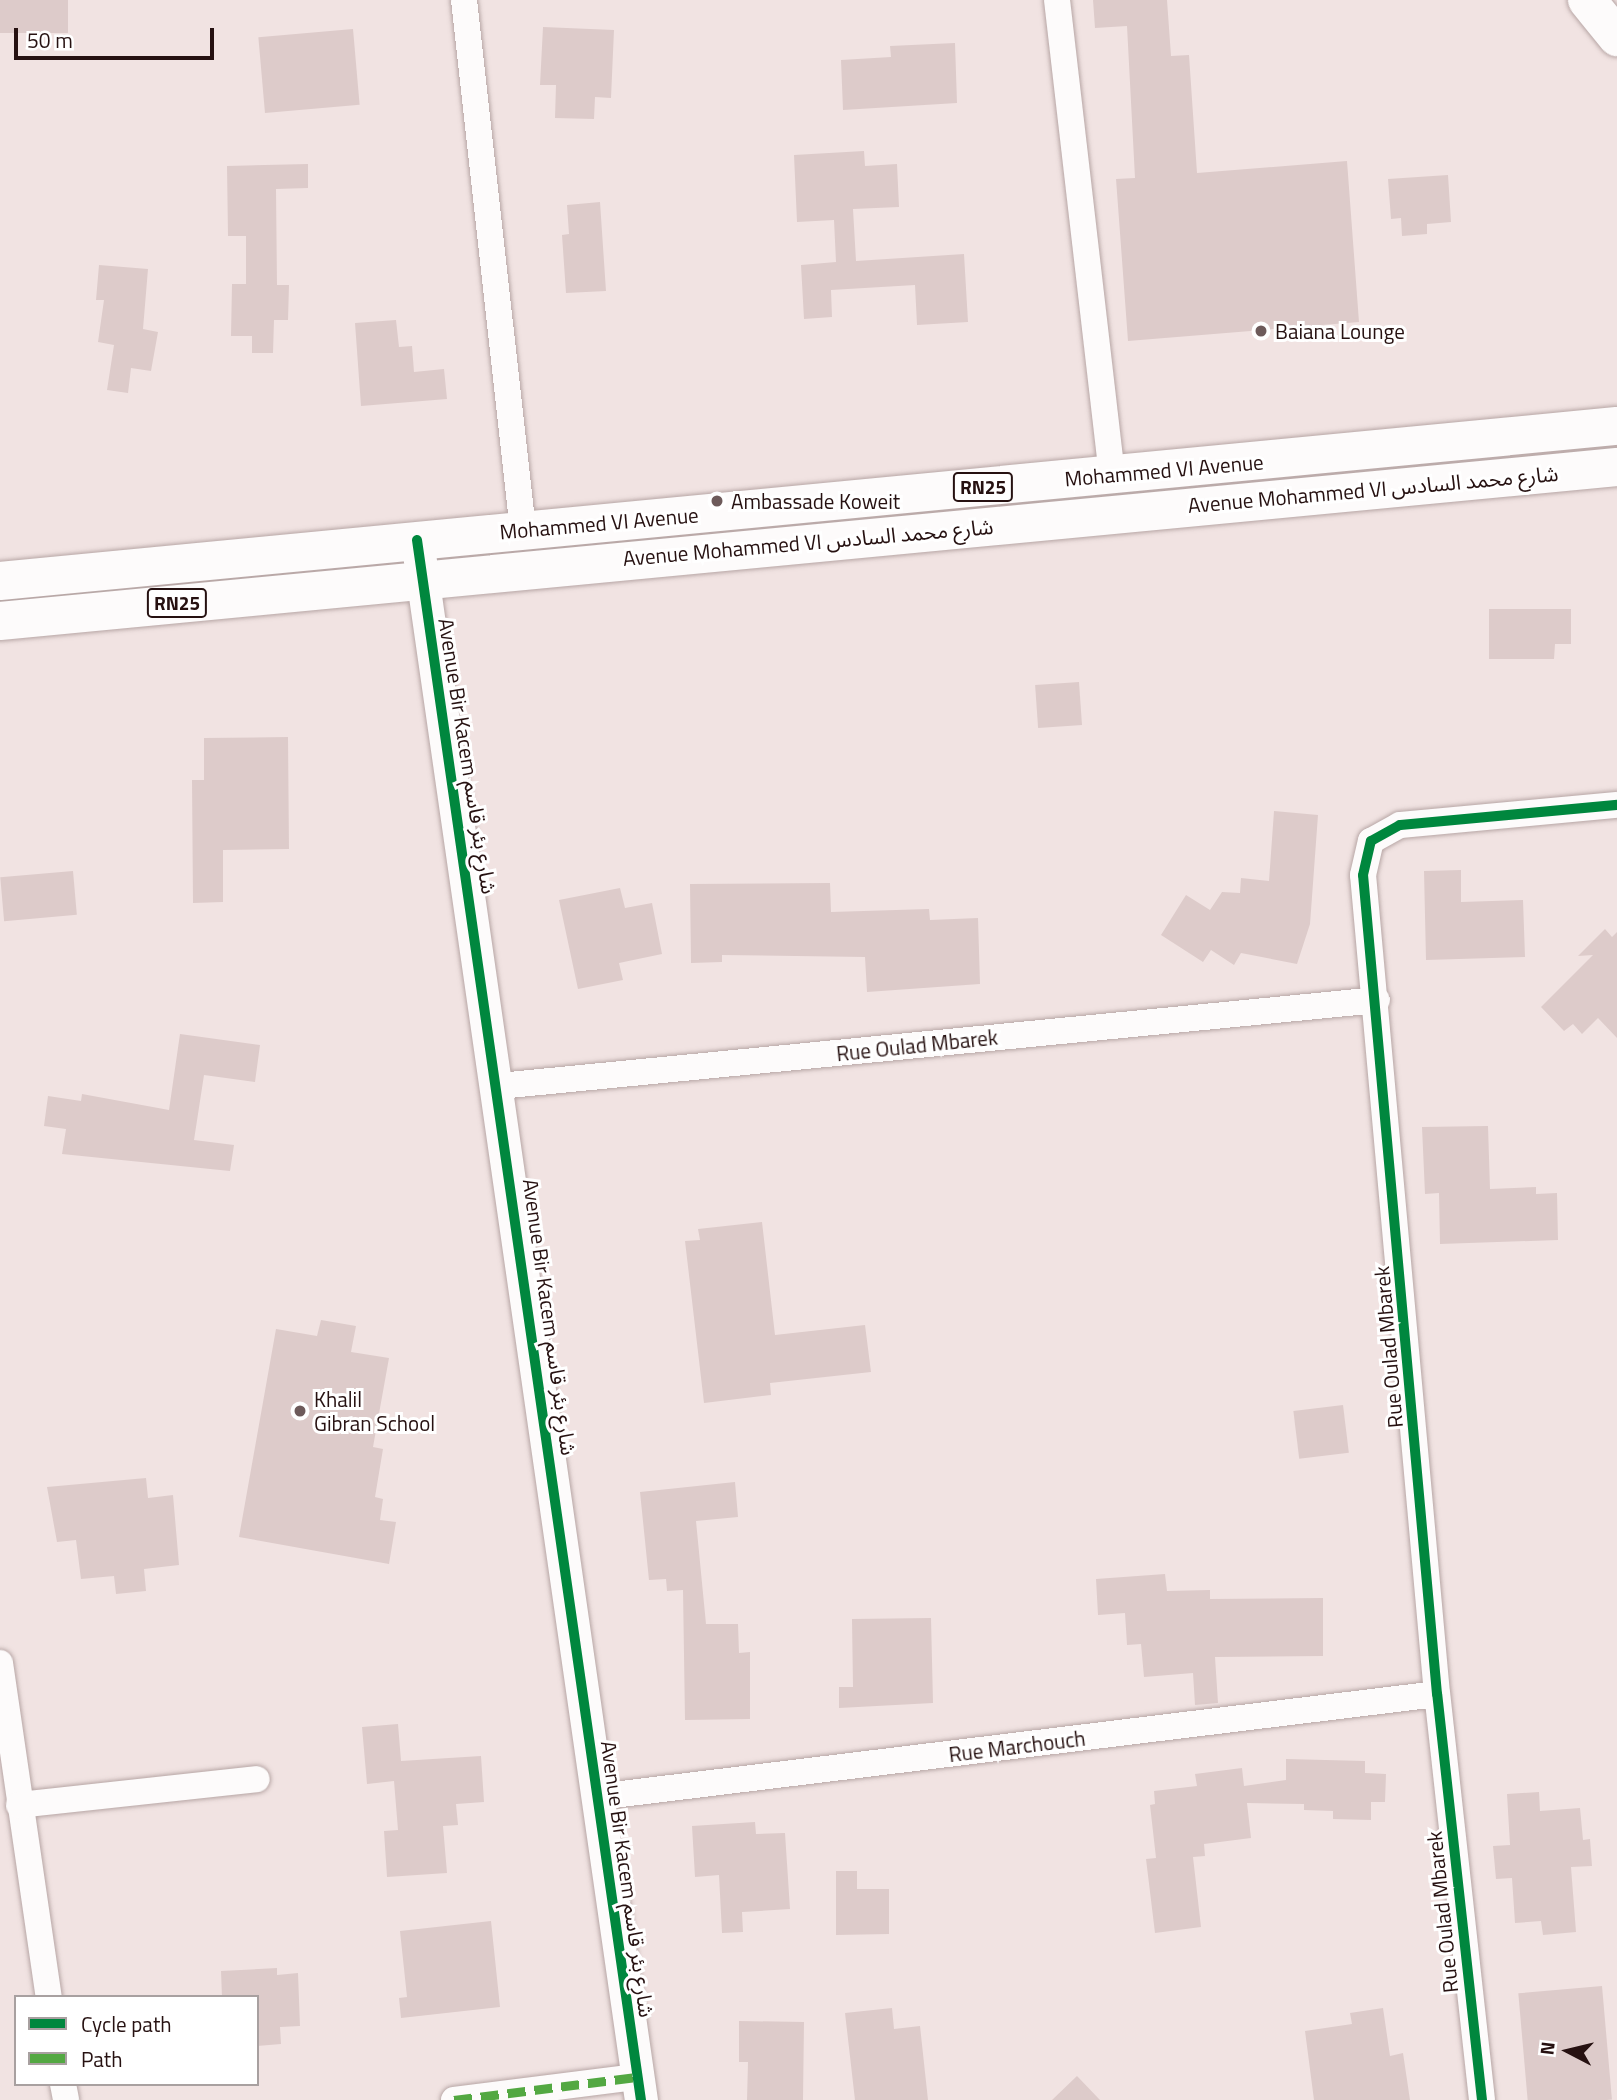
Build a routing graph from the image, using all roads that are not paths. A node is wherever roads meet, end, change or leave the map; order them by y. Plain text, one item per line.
1 (464, 0) edge
2 (1057, 0) edge
3 (1587, 0) edge
4 (1617, 37) edge
5 (1617, 426) edge
6 (1617, 467) edge
7 (1112, 475) junction
8 (523, 530) junction
9 (417, 540) junction
10 (422, 579) junction
11 (0, 581) edge
12 (0, 621) edge
13 (1617, 805) edge
14 (1377, 1000) junction
15 (499, 1086) junction
16 (0, 1663) edge
17 (1437, 1694) junction
18 (7, 1779) edge
19 (257, 1779) dead end
20 (597, 1797) junction
21 (19, 1805) junction
22 (49, 1995) edge
23 (639, 2089) edge
24 (454, 2100) edge
25 (1482, 2100) edge

1 - 8 street
2 - 7 street
3 - 4 main road
5 - 7 main road, Mohammed VI Avenue / RN25
6 - 10 main road, Avenue Mohammed VI شارع محمد السادس / RN25
7 - 8 main road, Mohammed VI Avenue / RN25
8 - 9 main road, Mohammed VI Avenue / RN25
9 - 10 street, Avenue Bir Kacem شارع بئر قاسم
9 - 11 main road, Mohammed VI Avenue / RN25
10 - 12 main road, Avenue Mohammed VI شارع محمد السادس / RN25
10 - 15 street, Avenue Bir Kacem شارع بئر قاسم
13 - 14 street, Rue Oulad Mbarek
14 - 15 street, Rue Oulad Mbarek
14 - 17 street, Rue Oulad Mbarek
15 - 20 street, Avenue Bir Kacem شارع بئر قاسم
16 - 18 street
17 - 20 street, Rue Marchouch
17 - 25 street, Rue Oulad Mbarek
18 - 21 street
19 - 21 street
20 - 23 street, Avenue Bir Kacem شارع بئر قاسم
21 - 22 street
23 - 24 street

